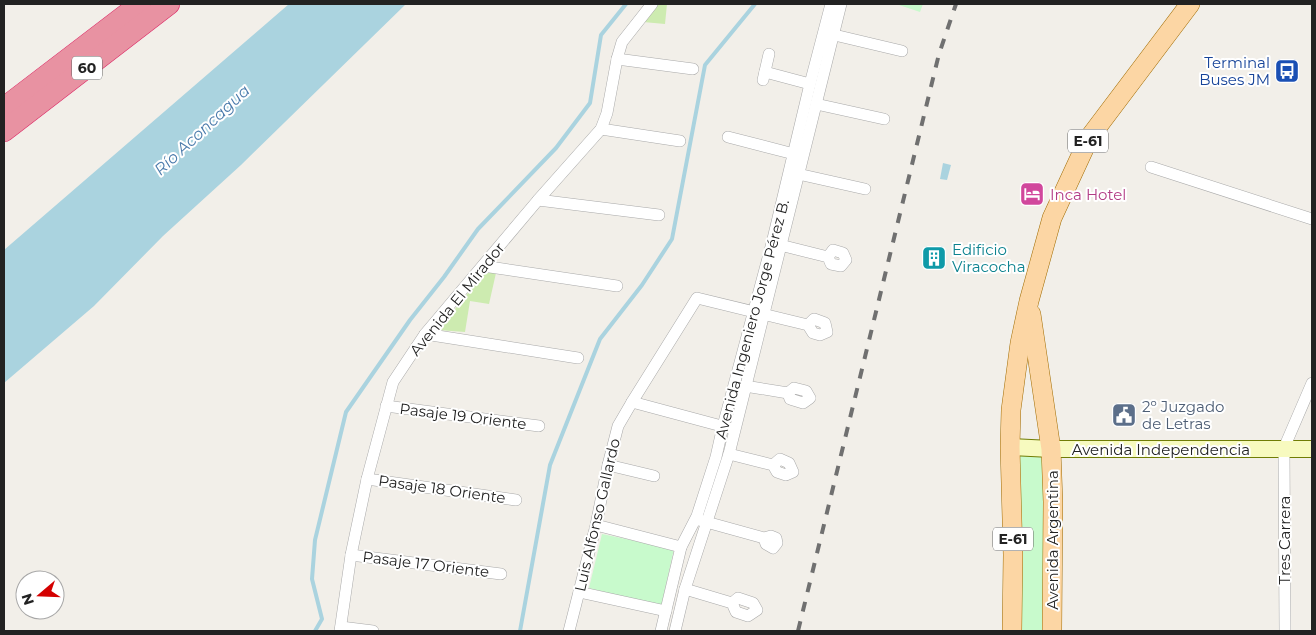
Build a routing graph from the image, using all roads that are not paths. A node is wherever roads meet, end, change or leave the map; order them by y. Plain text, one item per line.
1 (140, 4) edge
2 (169, 4) edge
3 (652, 4) edge
4 (831, 4) edge
5 (841, 4) edge
6 (1190, 4) edge
7 (828, 33) junction
8 (902, 51) dead end
9 (769, 54) dead end
10 (617, 59) junction
11 (692, 69) dead end
12 (810, 84) junction
13 (816, 104) junction
14 (4, 108) edge
15 (884, 119) dead end
16 (601, 129) junction
17 (4, 131) edge
18 (728, 137) dead end
19 (680, 141) dead end
20 (794, 154) junction
21 (1151, 167) dead end
22 (798, 174) junction
23 (865, 190) dead end
24 (538, 200) junction
25 (659, 214) dead end
26 (1312, 219) edge
27 (780, 244) junction
28 (828, 256) dead end
29 (483, 266) junction
30 (617, 286) dead end
31 (1029, 301) junction
32 (758, 313) junction
33 (808, 326) dead end
34 (425, 334) junction
35 (578, 358) dead end
36 (1312, 383) edge
37 (745, 386) junction
38 (788, 393) dead end
39 (632, 402) junction
40 (386, 406) junction
41 (539, 426) dead end
42 (728, 427) junction
43 (1010, 447) junction
44 (1284, 448) junction
45 (1051, 449) junction
46 (1312, 449) edge
47 (729, 454) junction
48 (608, 465) junction
49 (773, 465) dead end
50 (654, 476) dead end
51 (367, 478) junction
52 (516, 500) dead end
53 (701, 521) junction
54 (596, 525) junction
55 (764, 538) dead end
56 (681, 547) junction
57 (351, 555) junction
58 (501, 574) dead end
59 (685, 590) junction
60 (579, 592) junction
61 (732, 603) dead end
62 (666, 612) junction
63 (340, 629) edge
64 (373, 631) edge
65 (569, 631) edge
66 (661, 631) edge
67 (675, 631) edge
68 (1012, 631) edge
69 (1052, 631) edge
70 (1285, 631) edge

1 - 14 highway, 60
2 - 17 highway, 60
3 - 10 street, Avenida El Mirador
4 - 7 street, Avenida Ingeniero Jorge Pérez B.
5 - 7 street, Avenida Ingeniero Jorge Pérez B.
6 - 31 main road, E-61
7 - 8 street
7 - 12 street, Avenida Ingeniero Jorge Pérez B.
7 - 13 street, Avenida Ingeniero Jorge Pérez B.
9 - 12 street
10 - 11 street
10 - 16 street, Avenida El Mirador
12 - 20 street, Avenida Ingeniero Jorge Pérez B.
13 - 15 street
13 - 22 street, Avenida Ingeniero Jorge Pérez B.
16 - 19 street
16 - 24 street, Avenida El Mirador
18 - 20 street
20 - 22 street
20 - 32 street, Avenida Ingeniero Jorge Pérez B.
21 - 26 street
22 - 23 street
22 - 27 street, Avenida Ingeniero Jorge Pérez B.
24 - 25 street
24 - 29 street, Avenida El Mirador
27 - 28 street
27 - 32 street, Avenida Ingeniero Jorge Pérez B.
29 - 30 street
29 - 34 street, Avenida El Mirador
31 - 43 main road, E-61
31 - 45 main road, E-61
32 - 33 street
32 - 37 street, Avenida Ingeniero Jorge Pérez B.
32 - 39 street, Luis Alfonso Gallardo
32 - 42 street, Avenida Ingeniero Jorge Pérez B.
34 - 35 street
34 - 40 street, Avenida El Mirador
36 - 44 street
37 - 38 street
37 - 42 street, Avenida Ingeniero Jorge Pérez B.
39 - 42 street
39 - 48 street, Luis Alfonso Gallardo
40 - 41 street, Pasaje 19 Oriente
40 - 51 street, Avenida El Mirador
42 - 47 street, Avenida Ingeniero Jorge Pérez B.
42 - 53 street, Avenida Ingeniero Jorge Pérez B.
43 - 45 main road, Avenida Independencia
43 - 68 main road, E-61
44 - 45 main road, Avenida Independencia
44 - 46 main road, Avenida Independencia
44 - 70 street, Tres Carrera
45 - 69 main road, Avenida Argentina / E-61
47 - 49 street
47 - 53 street, Avenida Ingeniero Jorge Pérez B.
48 - 50 street
48 - 54 street, Luis Alfonso Gallardo
51 - 52 street, Pasaje 18 Oriente
51 - 57 street, Avenida El Mirador
53 - 55 street
53 - 56 street, Avenida Ingeniero Jorge Pérez B.
53 - 59 street, Avenida Ingeniero Jorge Pérez B.
54 - 56 street
54 - 60 street, Luis Alfonso Gallardo
56 - 62 street, Avenida Ingeniero Jorge Pérez B.
57 - 58 street, Pasaje 17 Oriente
57 - 63 street, Avenida El Mirador
59 - 61 street
59 - 67 street, Avenida Ingeniero Jorge Pérez B.
60 - 62 street
60 - 65 street, Luis Alfonso Gallardo
62 - 66 street, Avenida Ingeniero Jorge Pérez B.
63 - 64 street

